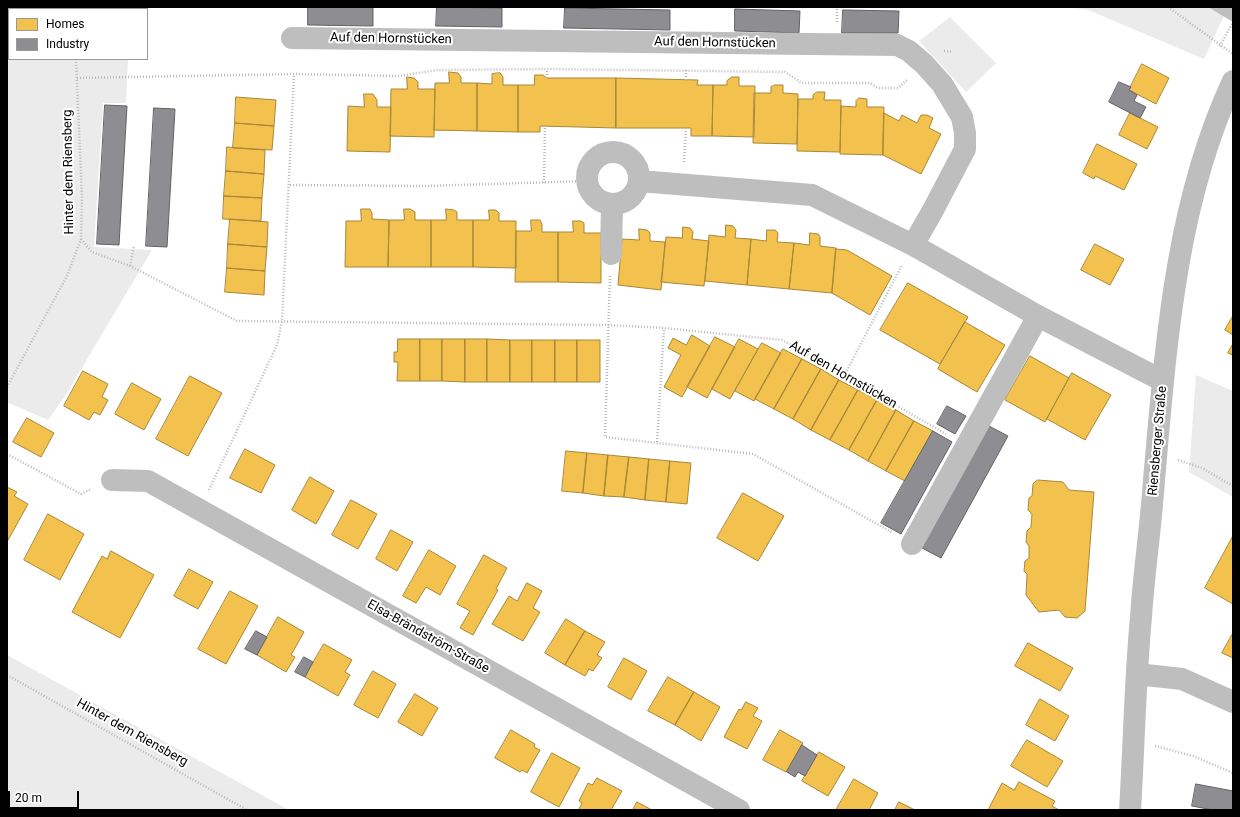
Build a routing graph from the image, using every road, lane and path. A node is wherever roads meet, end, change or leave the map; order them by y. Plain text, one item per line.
1 (1168, 7) edge
2 (1233, 22) edge
3 (292, 38) dead end
4 (1220, 46) junction
5 (1233, 54) edge
6 (76, 60) edge
7 (547, 69) junction
8 (686, 70) junction
9 (294, 74) junction
10 (77, 78) junction
11 (547, 78) dead end
12 (686, 80) dead end
13 (1233, 81) edge
14 (898, 88) dead end
15 (545, 126) dead end
16 (686, 128) dead end
17 (686, 136) dead end
18 (587, 181) junction
19 (639, 181) junction
20 (544, 183) junction
21 (290, 185) junction
22 (612, 204) junction
23 (80, 239) junction
24 (912, 245) junction
25 (134, 246) dead end
26 (611, 254) joint
27 (130, 266) junction
28 (1038, 316) junction
29 (282, 321) junction
30 (607, 325) junction
31 (664, 328) junction
32 (844, 376) junction
33 (1163, 381) junction
34 (7, 386) edge
35 (657, 442) junction
36 (965, 445) junction
37 (1157, 452) junction
38 (7, 454) edge
39 (112, 480) joint
40 (1233, 486) edge
41 (199, 510) junction
42 (912, 544) joint
43 (1137, 674) junction
44 (7, 675) edge
45 (1233, 702) edge
46 (1133, 740) junction
47 (1233, 773) edge
48 (247, 810) edge
49 (739, 810) edge
50 (1130, 810) edge

1 - 4 path
2 - 4 path
3 - 24 street, Auf den Hornstücken
4 - 5 path
6 - 10 path, Hinter dem Riensberg
7 - 8 path
7 - 9 path
7 - 11 path
8 - 12 path
8 - 14 path
9 - 10 path
9 - 21 path
10 - 23 path, Hinter dem Riensberg
13 - 33 street, Riensberger Straße
15 - 20 path
16 - 17 path
18 - 19 street
18 - 20 path
18 - 22 street
19 - 22 street
19 - 24 street
20 - 21 path
21 - 29 path
22 - 26 street
23 - 27 path, Auf den Hornstücken
23 - 34 path, Hinter dem Riensberg
24 - 28 street
24 - 32 path
25 - 27 path
26 - 30 path
27 - 29 path, Auf den Hornstücken
28 - 33 street
28 - 36 street
29 - 30 path, Auf den Hornstücken
29 - 41 path
30 - 31 path, Auf den Hornstücken
30 - 35 path
31 - 32 path, Auf den Hornstücken
31 - 35 path
32 - 36 path, Auf den Hornstücken
33 - 37 street, Riensberger Straße
35 - 42 path
36 - 42 street
37 - 40 path
37 - 43 street, Riensberger Straße
38 - 39 path
39 - 41 street, Elsa-Brändström-Straße
41 - 49 street, Elsa-Brändström-Straße
43 - 45 street
43 - 46 street, Riensberger Straße
44 - 48 path, Hinter dem Riensberg
46 - 47 path
46 - 50 street, Riensberger Straße

